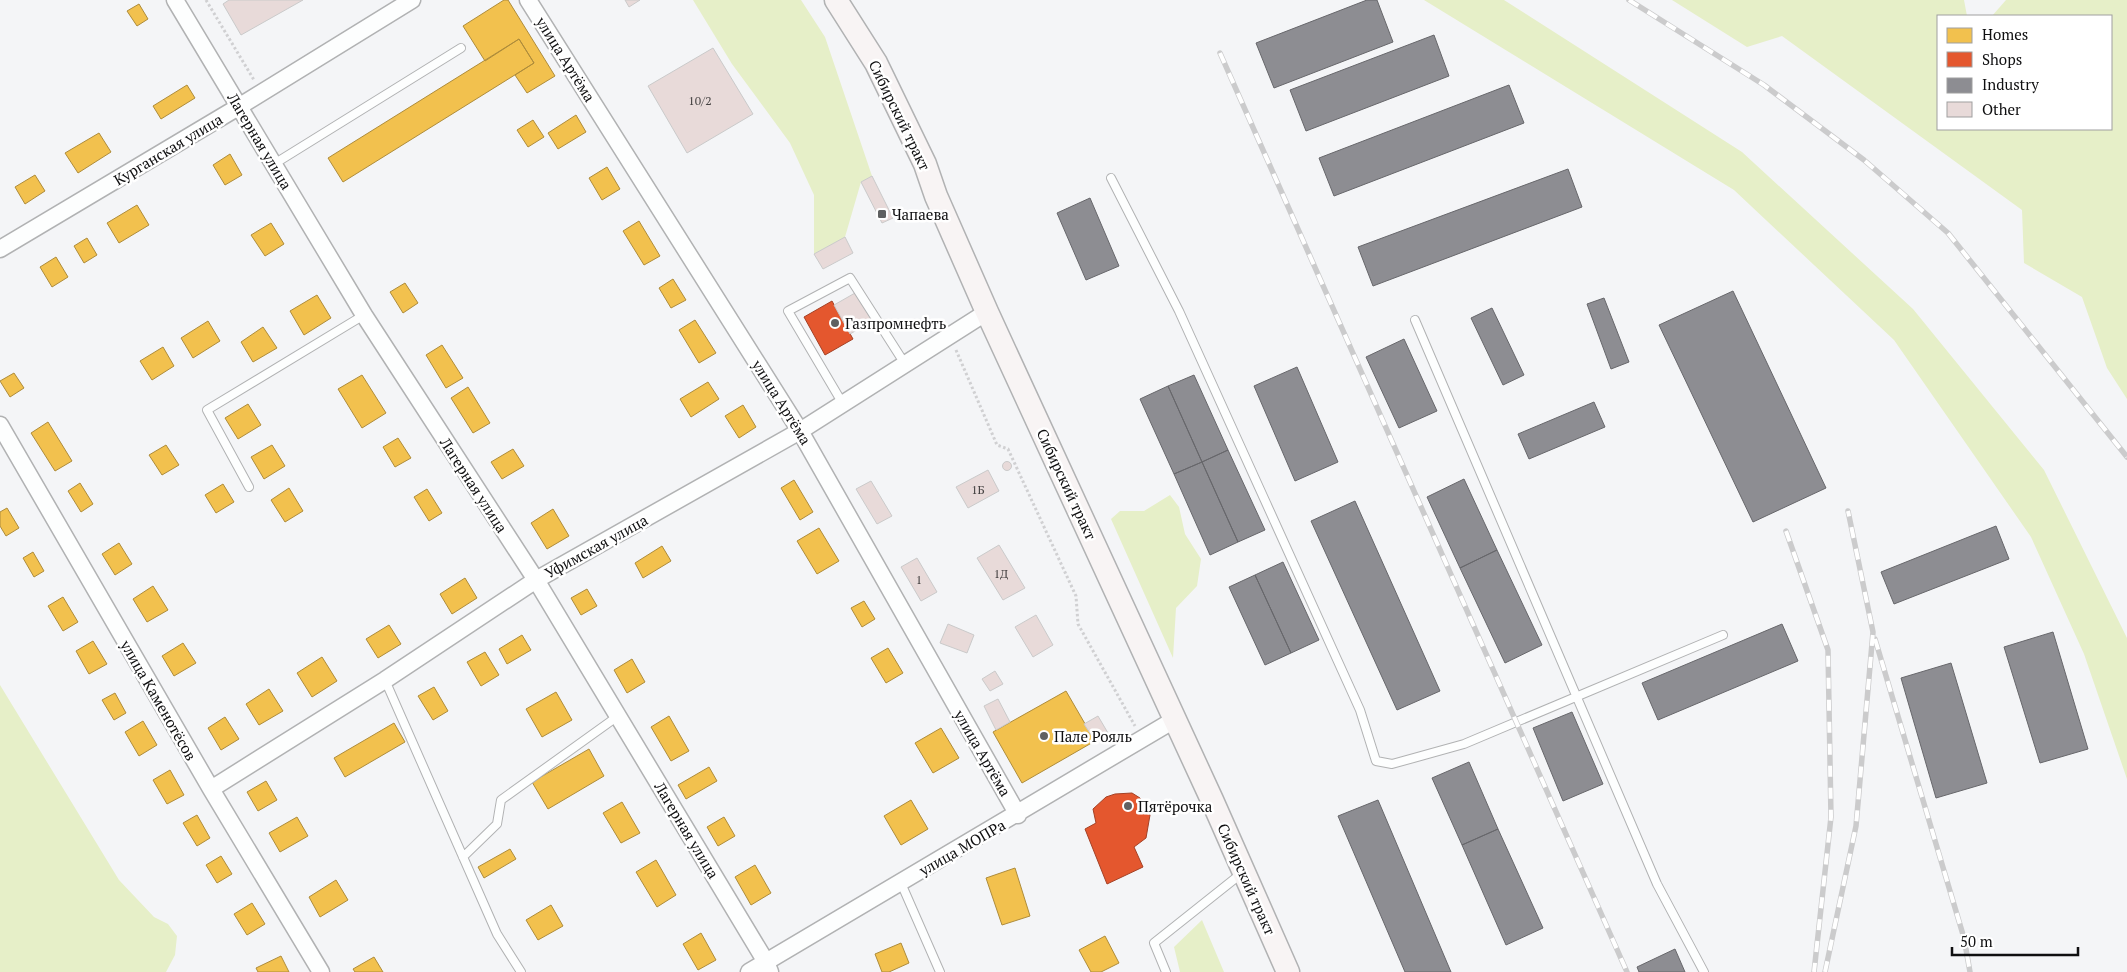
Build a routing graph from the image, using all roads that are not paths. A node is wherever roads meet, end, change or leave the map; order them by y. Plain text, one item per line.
1 (175, 0) edge
2 (412, 0) edge
3 (528, 0) edge
4 (836, 0) edge
5 (461, 48) dead end
6 (240, 106) junction
7 (274, 164) junction
8 (1110, 178) dead end
9 (0, 249) edge
10 (987, 312) junction
11 (364, 315) junction
12 (1415, 320) dead end
13 (905, 364) junction
14 (844, 404) junction
15 (0, 425) edge
16 (800, 431) junction
17 (249, 487) dead end
18 (536, 580) junction
19 (1723, 635) dead end
20 (385, 680) junction
21 (1576, 697) junction
22 (618, 716) junction
23 (1174, 720) junction
24 (211, 789) junction
25 (1018, 814) junction
26 (463, 857) junction
27 (1244, 872) junction
28 (900, 883) junction
29 (768, 967) edge
30 (321, 972) edge
31 (521, 972) edge
32 (749, 972) edge
33 (940, 972) edge
34 (1166, 972) edge
35 (1288, 972) edge
36 (1704, 972) edge

1 - 6 street, Лагерная улица
2 - 6 street, Курганская улица
3 - 16 street, улица Артёма
4 - 10 main road, Сибирский тракт
5 - 7 lane
6 - 7 street, Лагерная улица
6 - 9 street, Курганская улица
7 - 11 street, Лагерная улица
8 - 21 lane
10 - 13 street, Уфимская улица
10 - 23 main road, Сибирский тракт
11 - 17 lane
11 - 18 street, Лагерная улица
12 - 21 lane
13 - 14 street, Уфимская улица
13 - 14 lane
14 - 16 street, Уфимская улица
15 - 24 street, улица Каменотёсов
16 - 18 street, Уфимская улица
16 - 25 street, улица Артёма
18 - 20 street, Уфимская улица
18 - 22 street, Лагерная улица
19 - 21 lane
20 - 24 street, Уфимская улица
20 - 26 lane
21 - 36 lane
22 - 26 lane
22 - 29 street, Лагерная улица
23 - 25 street, улица МОПРа
23 - 27 main road, Сибирский тракт
24 - 30 street, улица Каменотёсов
25 - 28 street, улица МОПРа
26 - 31 lane
27 - 34 lane
27 - 35 main road, Сибирский тракт
28 - 29 street, улица МОПРа
28 - 33 lane
29 - 32 street, улица МОПРа

